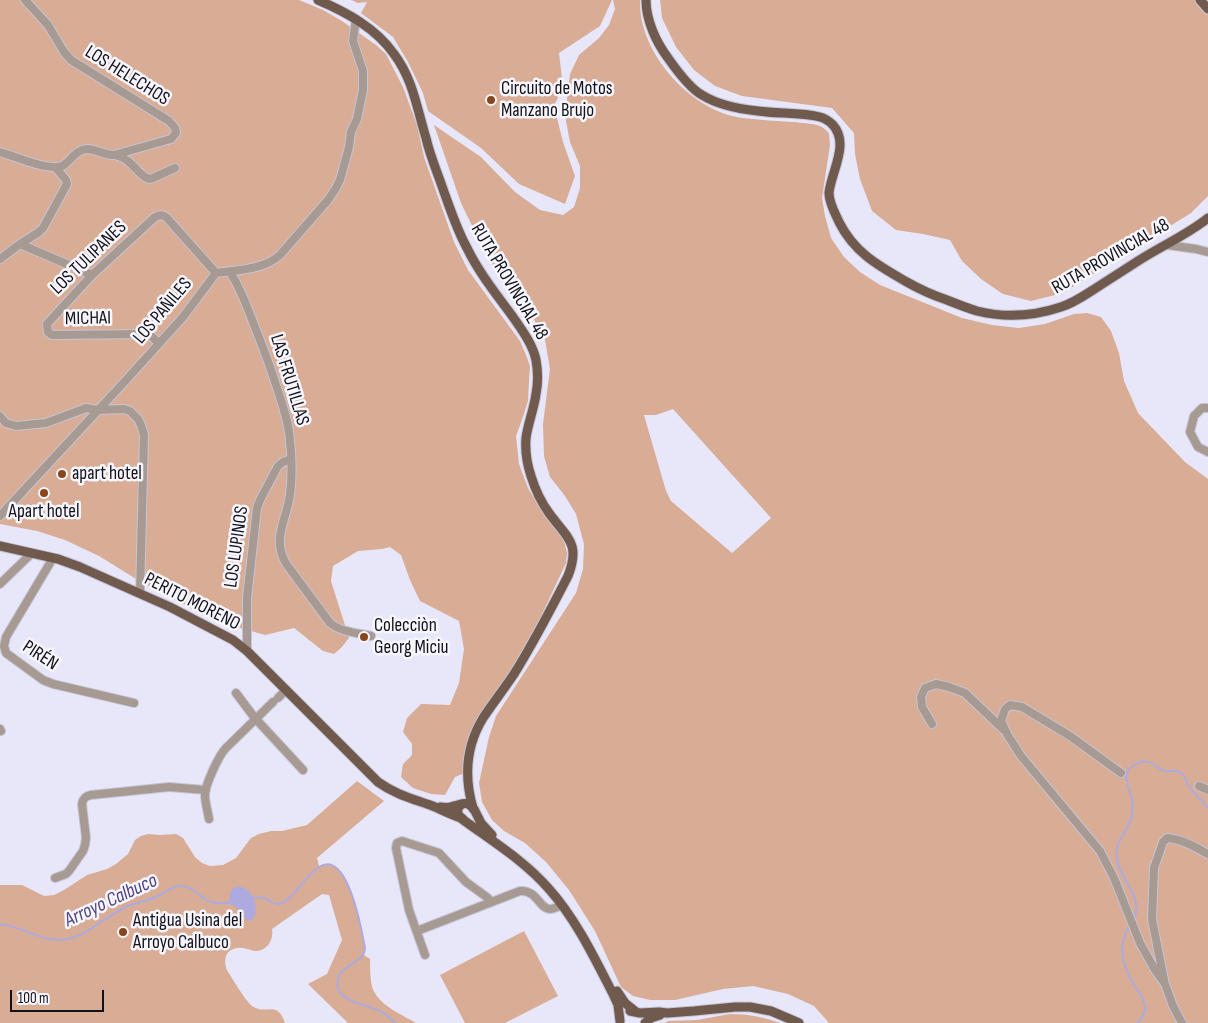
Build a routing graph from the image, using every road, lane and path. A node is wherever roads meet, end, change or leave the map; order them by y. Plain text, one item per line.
1 (25, 0) edge
2 (318, 0) edge
3 (646, 0) edge
4 (1200, 0) edge
5 (1208, 9) edge
6 (356, 19) junction
7 (0, 152) edge
8 (114, 155) junction
9 (56, 168) junction
10 (175, 168) dead end
11 (1208, 218) edge
12 (20, 244) junction
13 (1167, 245) junction
14 (1208, 252) edge
15 (0, 259) edge
16 (230, 272) junction
17 (216, 273) junction
18 (92, 275) junction
19 (47, 329) joint
20 (159, 343) junction
21 (1208, 408) edge
22 (97, 410) junction
23 (0, 416) edge
24 (1208, 452) edge
25 (291, 459) junction
26 (0, 516) edge
27 (0, 546) edge
28 (32, 553) junction
29 (53, 558) junction
30 (0, 584) edge
31 (140, 593) junction
32 (371, 636) dead end
33 (247, 650) junction
34 (286, 690) junction
35 (236, 693) dead end
36 (134, 703) dead end
37 (256, 719) junction
38 (932, 724) dead end
39 (1007, 734) junction
40 (303, 770) dead end
41 (467, 772) junction
42 (1120, 773) dead end
43 (1199, 786) dead end
44 (206, 790) junction
45 (1208, 790) edge
46 (434, 807) junction
47 (473, 808) junction
48 (460, 811) junction
49 (209, 819) dead end
50 (1208, 854) edge
51 (55, 878) dead end
52 (493, 901) junction
53 (564, 904) junction
54 (417, 931) junction
55 (425, 955) dead end
56 (1164, 984) junction
57 (636, 1012) junction
58 (667, 1012) junction
59 (620, 1022) edge
60 (644, 1023) edge
61 (799, 1023) edge
62 (1182, 1023) edge

1 - 8 street, LOS HELECHOS
2 - 6 main road, RUTA PROVINCIAL 48
3 - 13 main road, RUTA PROVINCIAL 48
4 - 5 main road
6 - 16 street, LOS PAÑILES
6 - 41 main road, RUTA PROVINCIAL 48
7 - 9 street
8 - 9 street
8 - 10 street
9 - 12 street
11 - 13 main road, RUTA PROVINCIAL 48
12 - 15 street
12 - 18 street
13 - 14 street
16 - 17 street, LOS PAÑILES
16 - 25 street, LAS FRUTILLAS
17 - 18 street, LOS TULIPANES
17 - 20 street, LOS PAÑILES
18 - 19 street, LOS TULIPANES
19 - 20 street, MICHAI
20 - 22 street, LOS PAÑILES
21 - 24 street
22 - 23 street
22 - 26 street, LOS PAÑILES
22 - 31 street
25 - 32 street, LAS FRUTILLAS
25 - 33 street, LOS LUPINOS
27 - 28 main road, PERITO MORENO
28 - 29 main road, PERITO MORENO
28 - 30 street
29 - 31 main road, PERITO MORENO
29 - 36 street, PIRÉN
31 - 33 main road, PERITO MORENO
33 - 34 main road, PERITO MORENO
34 - 37 street
34 - 46 main road, PERITO MORENO
35 - 37 street
37 - 40 street
37 - 44 street
38 - 39 street
39 - 42 street
39 - 56 street
41 - 47 main road, RUTA PROVINCIAL 48
41 - 48 main road, RUTA PROVINCIAL 48
43 - 45 street
44 - 49 street
44 - 51 street
46 - 48 main road, PERITO MORENO
46 - 48 main road, PERITO MORENO
47 - 48 main road
47 - 48 main road
47 - 53 main road, RUTA PROVINCIAL 48
48 - 53 main road, RUTA PROVINCIAL 48
50 - 56 street
52 - 53 street
52 - 54 street
52 - 54 street
53 - 57 main road, RUTA PROVINCIAL 48
53 - 59 main road, RUTA PROVINCIAL 48
54 - 55 street
56 - 62 street
57 - 58 main road
57 - 59 main road, RUTA PROVINCIAL 48
57 - 60 main road, RUTA PROVINCIAL 48
58 - 60 main road
58 - 61 main road

